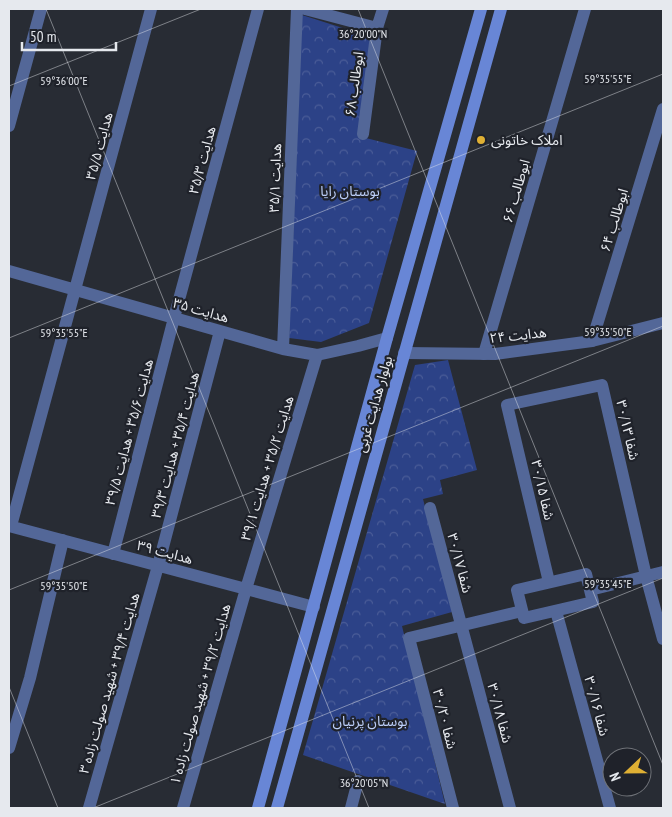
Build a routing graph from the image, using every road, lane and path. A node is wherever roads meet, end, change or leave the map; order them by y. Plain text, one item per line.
1 (41, 9) edge
2 (151, 9) edge
3 (258, 9) edge
4 (298, 9) edge
5 (305, 9) edge
6 (383, 9) edge
7 (481, 9) edge
8 (501, 9) edge
9 (585, 9) edge
10 (377, 28) junction
11 (663, 109) edge
12 (9, 126) edge
13 (363, 134) dead end
14 (432, 180) junction
15 (451, 186) junction
16 (9, 271) edge
17 (76, 290) junction
18 (174, 318) junction
19 (663, 323) edge
20 (220, 331) junction
21 (387, 338) junction
22 (592, 341) junction
23 (283, 349) junction
24 (404, 353) junction
25 (484, 354) junction
26 (317, 355) junction
27 (507, 405) joint
28 (430, 508) dead end
29 (10, 526) edge
30 (63, 540) junction
31 (113, 554) junction
32 (158, 566) junction
33 (663, 572) edge
34 (646, 576) junction
35 (549, 582) junction
36 (246, 589) junction
37 (590, 590) junction
38 (314, 607) junction
39 (522, 611) junction
40 (556, 611) junction
41 (461, 625) junction
42 (663, 638) edge
43 (275, 746) junction
44 (9, 748) edge
45 (293, 751) junction
46 (358, 781) dead end
47 (89, 808) edge
48 (182, 808) edge
49 (258, 808) edge
50 (277, 808) edge
51 (351, 808) edge
52 (453, 808) edge
53 (510, 808) edge
54 (610, 808) edge

1 - 12 street
2 - 17 street, هدایت ۳۵/۵
3 - 18 street, هدایت ۳۵/۳
4 - 23 street, هدایت ۳۵/۱
5 - 10 street
6 - 10 street, ابوطالب ۶۸
7 - 14 main road, بولوار هدایت غربی
8 - 15 main road, بولوار هدایت غربی
9 - 25 street, ابوطالب ۶۶
10 - 13 street, ابوطالب ۶۸
11 - 22 street, ابوطالب ۶۴
14 - 15 main road
14 - 21 main road, بولوار هدایت غربی
15 - 24 main road, بولوار هدایت غربی
16 - 17 street, هدایت ۳۵
17 - 18 street, هدایت ۳۵
17 - 29 street, هدایت ۳۵/۵
18 - 20 street, هدایت ۳۵
18 - 31 street, هدایت ۳۵/۶ + هدایت ۳۹/۵
19 - 22 street, هدایت ۲۴
20 - 23 street, هدایت ۳۵
20 - 32 street, هدایت ۳۵/۴ + هدایت ۳۹/۳
21 - 26 street, هدایت ۳۵
21 - 38 main road, بولوار هدایت غربی
22 - 25 street, هدایت ۲۴
23 - 26 street, هدایت ۳۵
24 - 25 street, هدایت ۲۴
24 - 45 main road, بولوار هدایت غربی
26 - 36 street, هدایت ۳۵/۲ + هدایت ۳۹/۱
27 - 34 street, شفا ۳۰/۱۳
27 - 35 street, شفا ۳۰/۱۵
28 - 41 street, شفا ۳۰/۱۷
29 - 30 street, هدایت ۳۹
30 - 31 street, هدایت ۳۹
30 - 44 street
31 - 32 street, هدایت ۳۹
32 - 36 street, هدایت ۳۹
32 - 47 street, هدایت ۳۹/۴ + شهید صولت زاده ۳
33 - 34 street
34 - 37 street
34 - 42 street
35 - 37 street
35 - 39 street
36 - 38 street, هدایت ۳۹
36 - 48 street, هدایت ۳۹/۲ + شهید صولت زاده ۱
37 - 40 street
38 - 43 main road, بولوار هدایت غربی
39 - 40 street
39 - 41 street
40 - 54 street, شفا ۳۰/۱۶
41 - 52 street, شفا ۳۰/۲۰
41 - 53 street, شفا ۳۰/۱۸
43 - 45 main road
43 - 49 main road, بولوار هدایت غربی
45 - 50 main road, بولوار هدایت غربی
46 - 51 street

